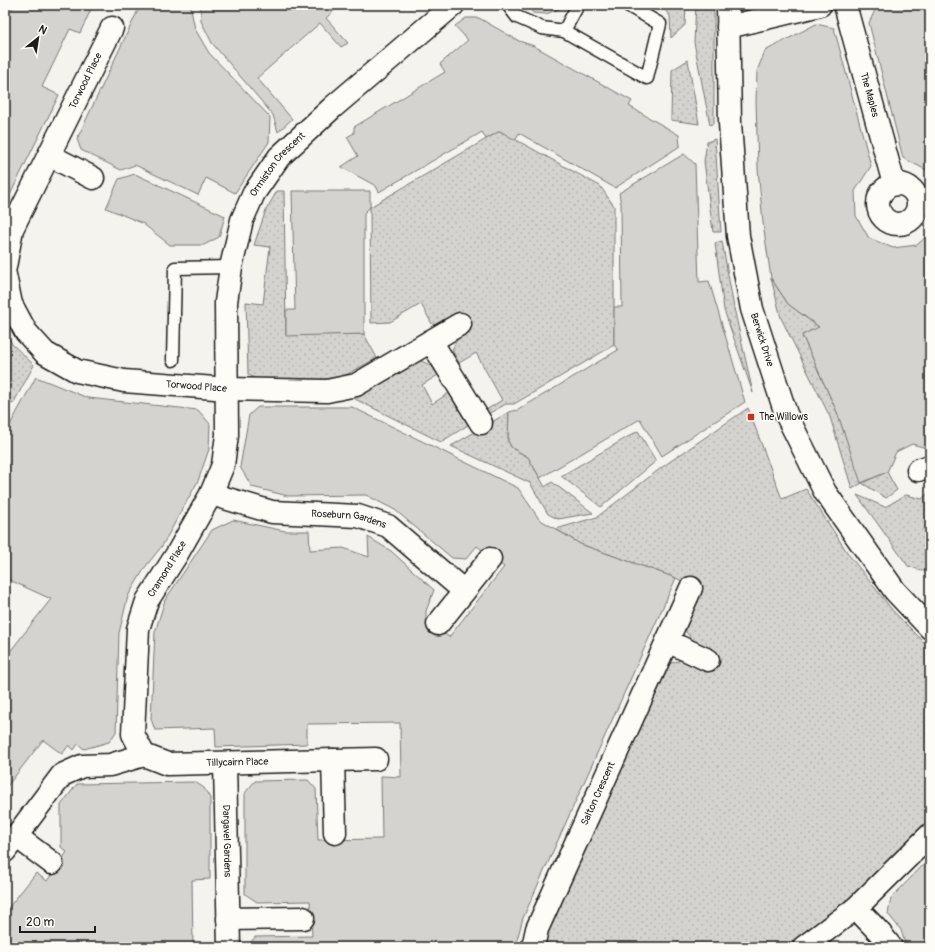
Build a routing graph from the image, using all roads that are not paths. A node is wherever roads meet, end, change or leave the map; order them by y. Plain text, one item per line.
1 (453, 5) edge
2 (508, 5) edge
3 (578, 5) edge
4 (627, 5) edge
5 (728, 5) edge
6 (820, 5) edge
7 (845, 5) edge
8 (728, 27) junction
9 (112, 28) dead end
10 (564, 31) junction
11 (49, 155) junction
12 (93, 178) dead end
13 (894, 184) dead end
14 (9, 227) edge
15 (230, 267) junction
16 (5, 268) edge
17 (5, 275) edge
18 (460, 324) dead end
19 (431, 341) junction
20 (173, 360) dead end
21 (228, 389) junction
22 (481, 424) dead end
23 (211, 494) junction
24 (490, 559) dead end
25 (691, 588) dead end
26 (464, 591) junction
27 (438, 624) dead end
28 (930, 628) edge
29 (667, 641) junction
30 (708, 660) dead end
31 (144, 754) junction
32 (376, 759) dead end
33 (334, 760) junction
34 (225, 764) junction
35 (335, 833) dead end
36 (930, 835) edge
37 (11, 844) edge
38 (52, 863) dead end
39 (856, 908) junction
40 (303, 918) dead end
41 (228, 919) junction
42 (229, 947) edge
43 (533, 947) edge
44 (804, 947) edge
45 (891, 947) edge

1 - 15 street, Ormiston Crescent
2 - 10 lane
3 - 10 lane
4 - 10 lane
5 - 8 street, Berwick Drive
6 - 8 street
7 - 13 street, The Maples
8 - 28 street, Berwick Drive
9 - 11 street, Torwood Place
11 - 12 street
11 - 14 street, Torwood Place
14 - 16 street, Torwood Place
15 - 20 lane
15 - 21 street, Ormiston Crescent
17 - 21 street, Torwood Place
18 - 19 street, Torwood Place
19 - 21 street, Torwood Place
19 - 22 street
21 - 23 street, Cramond Place
23 - 26 street, Roseburn Gardens
23 - 31 street, Cramond Place
24 - 26 street
25 - 29 street, Salton Crescent
26 - 27 street
29 - 30 street
29 - 43 street, Salton Crescent
31 - 34 street, Tillycairn Place
31 - 37 street
32 - 33 street, Tillycairn Place
33 - 34 street, Tillycairn Place
33 - 35 street
34 - 41 street, Dargavel Gardens
36 - 39 street
37 - 38 street
39 - 44 street
39 - 45 street
40 - 41 street
41 - 42 street, Dargavel Gardens

